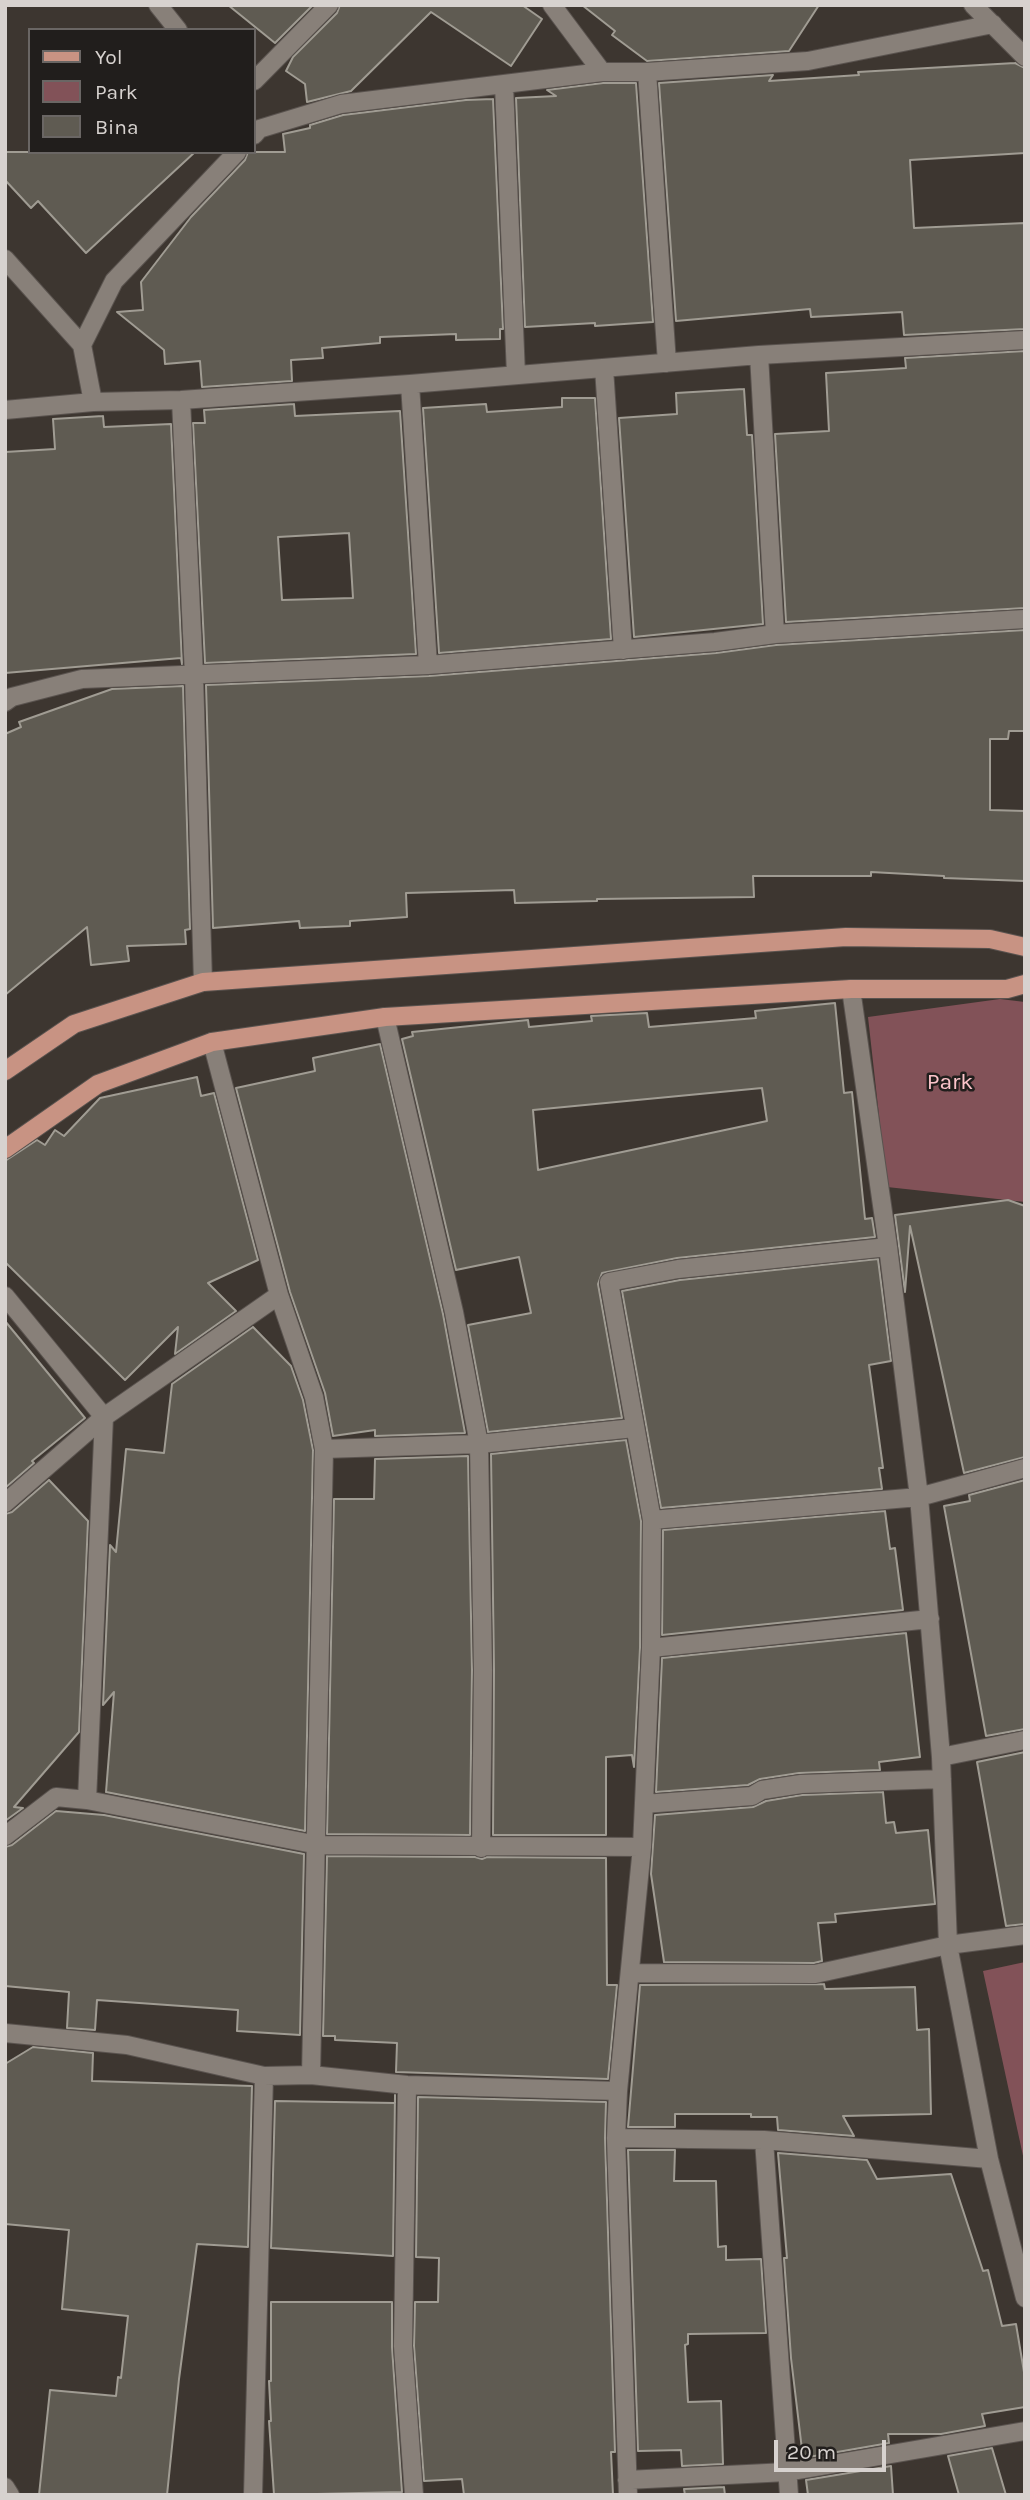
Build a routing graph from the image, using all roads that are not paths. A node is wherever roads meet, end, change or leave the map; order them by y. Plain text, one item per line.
1 (158, 5) edge
2 (329, 5) edge
3 (552, 5) edge
4 (973, 5) edge
5 (993, 23) junction
6 (176, 28) edge
7 (1025, 57) edge
8 (603, 72) junction
9 (647, 72) junction
10 (256, 79) edge
11 (504, 85) junction
12 (256, 129) edge
13 (235, 154) edge
14 (5, 259) edge
15 (1025, 340) edge
16 (82, 345) junction
17 (759, 355) junction
18 (667, 363) junction
19 (604, 368) junction
20 (516, 375) junction
21 (410, 384) junction
22 (181, 400) junction
23 (93, 402) junction
24 (5, 410) edge
25 (1025, 619) edge
26 (775, 634) junction
27 (623, 649) junction
28 (428, 665) junction
29 (194, 674) junction
30 (5, 702) edge
31 (1025, 947) edge
32 (203, 982) junction
33 (1025, 984) edge
34 (851, 989) junction
35 (385, 1017) junction
36 (212, 1042) junction
37 (5, 1071) edge
38 (5, 1149) edge
39 (888, 1247) junction
40 (278, 1295) junction
41 (5, 1296) edge
42 (104, 1417) junction
43 (634, 1428) junction
44 (479, 1444) junction
45 (324, 1449) junction
46 (1025, 1468) edge
47 (919, 1497) junction
48 (5, 1503) edge
49 (652, 1520) junction
50 (930, 1619) junction
51 (651, 1648) junction
52 (1025, 1740) edge
53 (941, 1757) junction
54 (942, 1779) junction
55 (87, 1800) junction
56 (644, 1804) junction
57 (5, 1836) edge
58 (318, 1845) junction
59 (642, 1847) junction
60 (481, 1848) junction
61 (1025, 1935) edge
62 (948, 1945) junction
63 (630, 1973) junction
64 (5, 2033) edge
65 (312, 2075) junction
66 (264, 2076) junction
67 (407, 2085) junction
68 (618, 2091) junction
69 (616, 2138) junction
70 (764, 2140) junction
71 (989, 2159) junction
72 (1025, 2298) edge
73 (1025, 2431) edge
74 (787, 2472) junction
75 (5, 2487) edge
76 (627, 2487) edge
77 (10, 2495) edge
78 (253, 2495) edge
79 (414, 2495) edge
80 (789, 2495) edge

1 - 6 street
2 - 10 street
3 - 8 street
4 - 5 street
5 - 7 street
5 - 9 street
8 - 9 street
8 - 11 street
9 - 18 street
11 - 12 street
11 - 20 street
13 - 16 street
14 - 16 street
15 - 17 street
16 - 23 street
17 - 18 street
17 - 26 street
18 - 19 street
19 - 20 street
19 - 27 street
20 - 21 street
21 - 22 street
21 - 28 street
22 - 23 street
22 - 29 street
23 - 24 street
25 - 26 street
26 - 27 street
27 - 28 street
28 - 29 street
29 - 30 street
29 - 32 street
31 - 32 main road
32 - 37 main road
33 - 34 main road
34 - 35 main road
34 - 39 street
35 - 36 main road
35 - 44 street
36 - 38 main road
36 - 40 street
39 - 43 street
39 - 47 street
40 - 42 street
40 - 45 street
41 - 42 street
42 - 48 street
42 - 55 street
43 - 44 street
43 - 49 street
44 - 45 street
44 - 60 street
45 - 58 street
46 - 47 street
47 - 49 street
47 - 50 street
49 - 51 street
50 - 51 street
50 - 53 street
51 - 56 street
52 - 53 street
53 - 54 street
54 - 56 street
54 - 62 street
55 - 57 street
55 - 58 street
56 - 59 street
58 - 60 street
58 - 65 street
59 - 60 street
59 - 63 street
61 - 62 street
62 - 63 street
62 - 71 street
63 - 68 street
64 - 66 street
65 - 66 street
65 - 67 street
66 - 78 street
67 - 68 street
67 - 79 street
68 - 69 street
69 - 70 street
69 - 76 street
70 - 71 street
70 - 74 street
71 - 72 street
73 - 74 street
74 - 76 street
74 - 80 street
75 - 77 street

